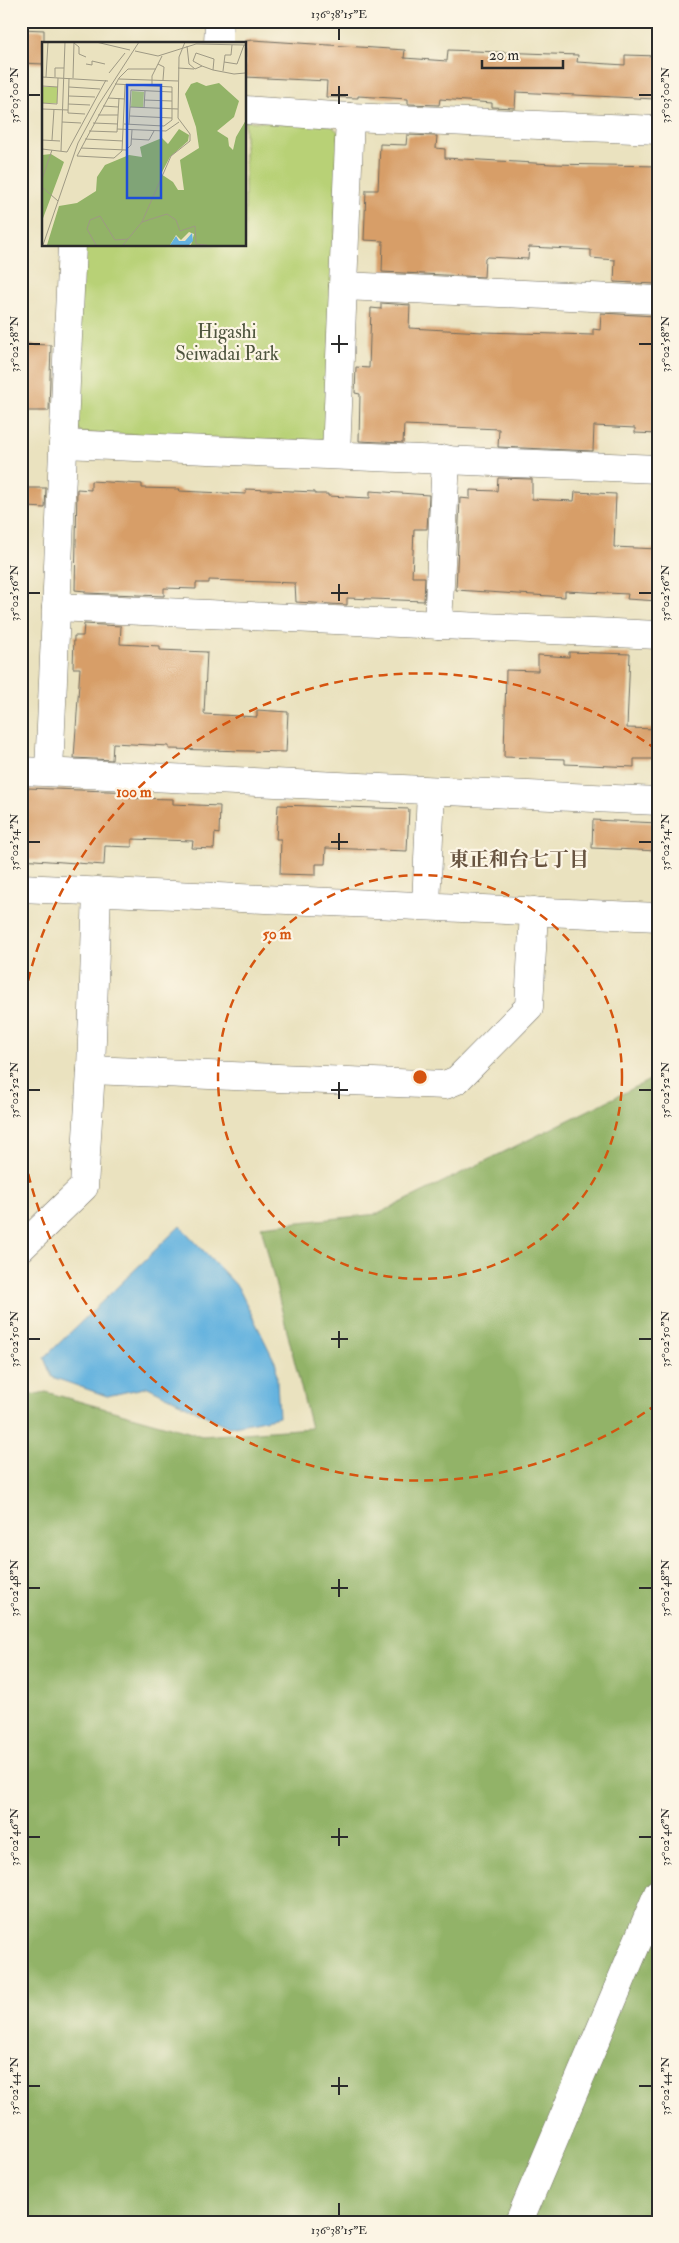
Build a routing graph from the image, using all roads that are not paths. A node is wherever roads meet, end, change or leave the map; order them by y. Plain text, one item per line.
1 (219, 21) edge
2 (218, 42) edge
3 (246, 110) edge
4 (350, 117) junction
5 (658, 130) edge
6 (72, 246) edge
7 (343, 286) junction
8 (658, 300) edge
9 (63, 444) junction
10 (336, 454) junction
11 (446, 459) junction
12 (658, 469) edge
13 (56, 608) junction
14 (438, 625) junction
15 (658, 635) edge
16 (21, 771) edge
17 (49, 772) junction
18 (431, 791) junction
19 (658, 801) edge
20 (21, 888) edge
21 (97, 891) junction
22 (426, 905) junction
23 (534, 911) junction
24 (658, 917) edge
25 (91, 1070) junction
26 (21, 1248) edge
27 (658, 1893) edge
28 (520, 2222) edge

1 - 2 street
3 - 4 street
4 - 5 street
4 - 7 street
6 - 9 street
7 - 8 street
7 - 10 street
9 - 10 street
9 - 13 street
10 - 11 street
11 - 12 street
11 - 14 street
13 - 14 street
13 - 17 street
14 - 15 street
16 - 17 street
17 - 18 street
18 - 19 street
18 - 22 street
20 - 21 street
21 - 22 street
21 - 25 street
22 - 23 street
23 - 24 street
23 - 25 street
25 - 26 street
27 - 28 street

